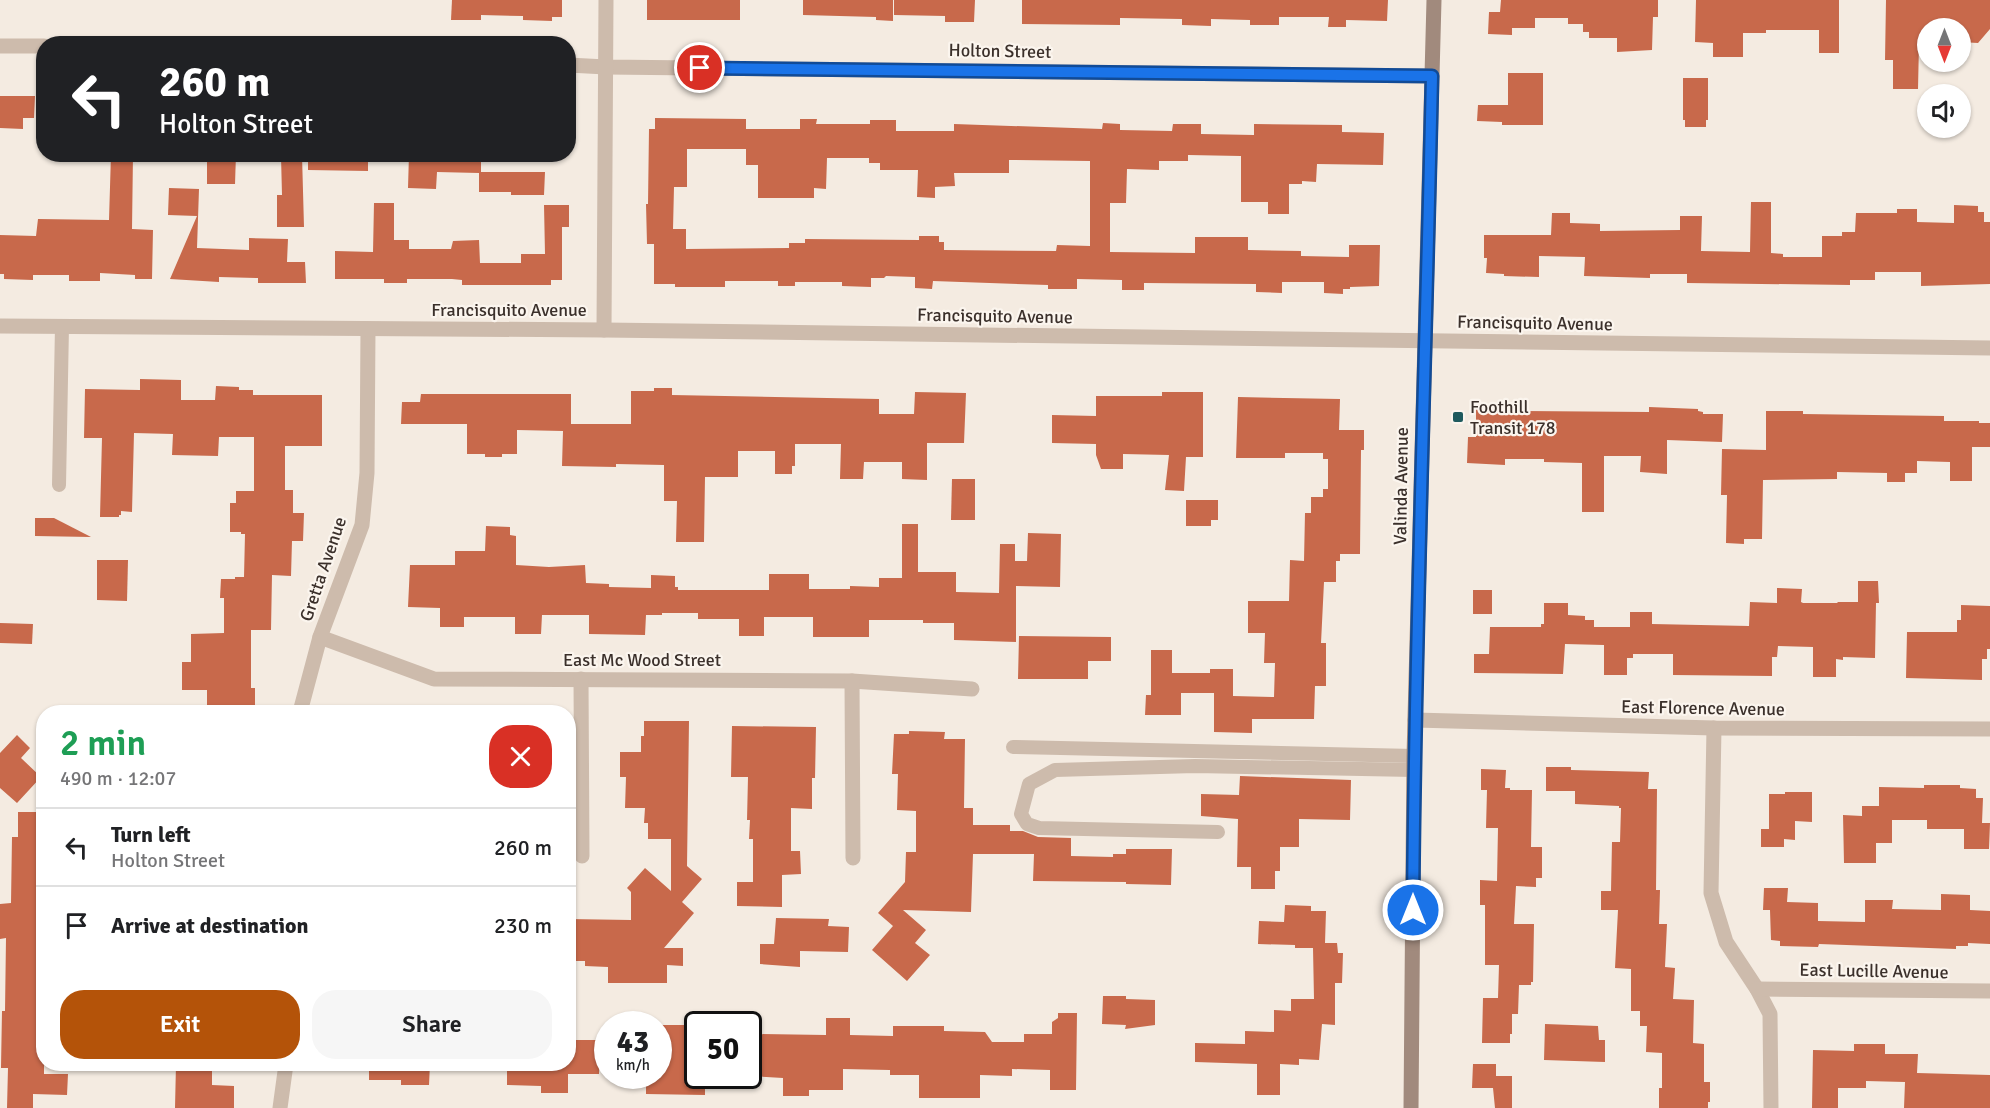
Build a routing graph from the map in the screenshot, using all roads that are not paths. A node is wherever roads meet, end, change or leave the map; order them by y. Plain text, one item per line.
1 (606, 0) edge
2 (1434, 0) edge
3 (0, 46) edge
4 (36, 46) edge
5 (576, 65) edge
6 (606, 67) junction
7 (1432, 76) junction
8 (0, 326) edge
9 (62, 326) junction
10 (368, 329) junction
11 (604, 330) junction
12 (1425, 342) junction
13 (1990, 348) edge
14 (59, 485) dead end
15 (320, 637) junction
16 (581, 679) junction
17 (852, 681) junction
18 (972, 689) dead end
19 (302, 705) edge
20 (1415, 720) junction
21 (1714, 728) junction
22 (1990, 729) edge
23 (1013, 747) dead end
24 (1414, 763) junction
25 (1218, 832) dead end
26 (582, 856) dead end
27 (853, 858) dead end
28 (1757, 989) junction
29 (1990, 992) edge
30 (285, 1071) edge
31 (280, 1108) edge
32 (1411, 1108) edge
33 (1771, 1108) edge

1 - 6 street
2 - 7 main road, Valinda Avenue
3 - 4 street
5 - 6 street, Holton Street
6 - 7 street, Holton Street
6 - 11 street
7 - 12 main road, Valinda Avenue
8 - 9 street, Francisquito Avenue
9 - 10 street, Francisquito Avenue
9 - 14 lane
10 - 11 street, Francisquito Avenue
10 - 15 street, Gretta Avenue
11 - 12 street, Francisquito Avenue
12 - 13 street, Francisquito Avenue
12 - 20 main road, Valinda Avenue
15 - 16 street, East Mc Wood Street
15 - 19 street, Gretta Avenue
16 - 17 street, East Mc Wood Street
16 - 26 street
17 - 18 street, East Mc Wood Street
17 - 27 street
20 - 21 street, East Florence Avenue
20 - 24 main road, Valinda Avenue
21 - 22 street, East Florence Avenue
21 - 28 street
23 - 24 lane
24 - 25 lane
24 - 32 main road, Valinda Avenue
28 - 29 street, East Lucille Avenue
28 - 33 street
30 - 31 street

